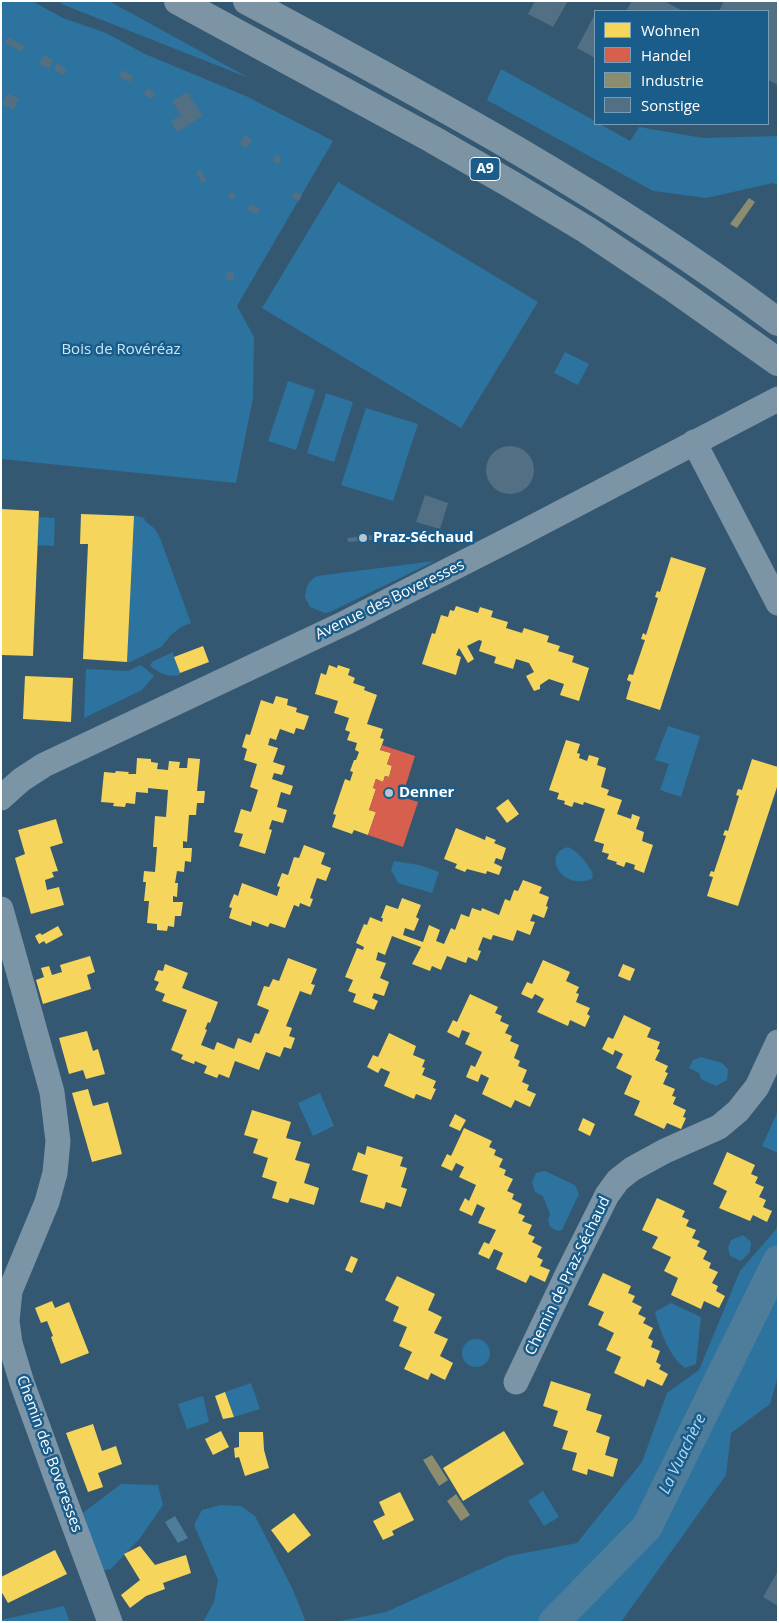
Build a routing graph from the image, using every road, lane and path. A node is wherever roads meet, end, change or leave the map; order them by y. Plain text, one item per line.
1 (178, 1) edge
2 (247, 1) edge
3 (778, 322) edge
4 (778, 362) edge
5 (778, 399) edge
6 (694, 442) junction
7 (778, 603) edge
8 (1, 798) edge
9 (1, 908) edge
10 (778, 1042) edge
11 (516, 1382) dead end
12 (110, 1622) edge

1 - 4 highway, A9
2 - 3 highway, A9
5 - 6 street, Avenue des Boveresses
6 - 7 street
6 - 8 street, Avenue des Boveresses
9 - 12 street, Chemin des Boveresses
10 - 11 street, Chemin de Praz-Séchaud

